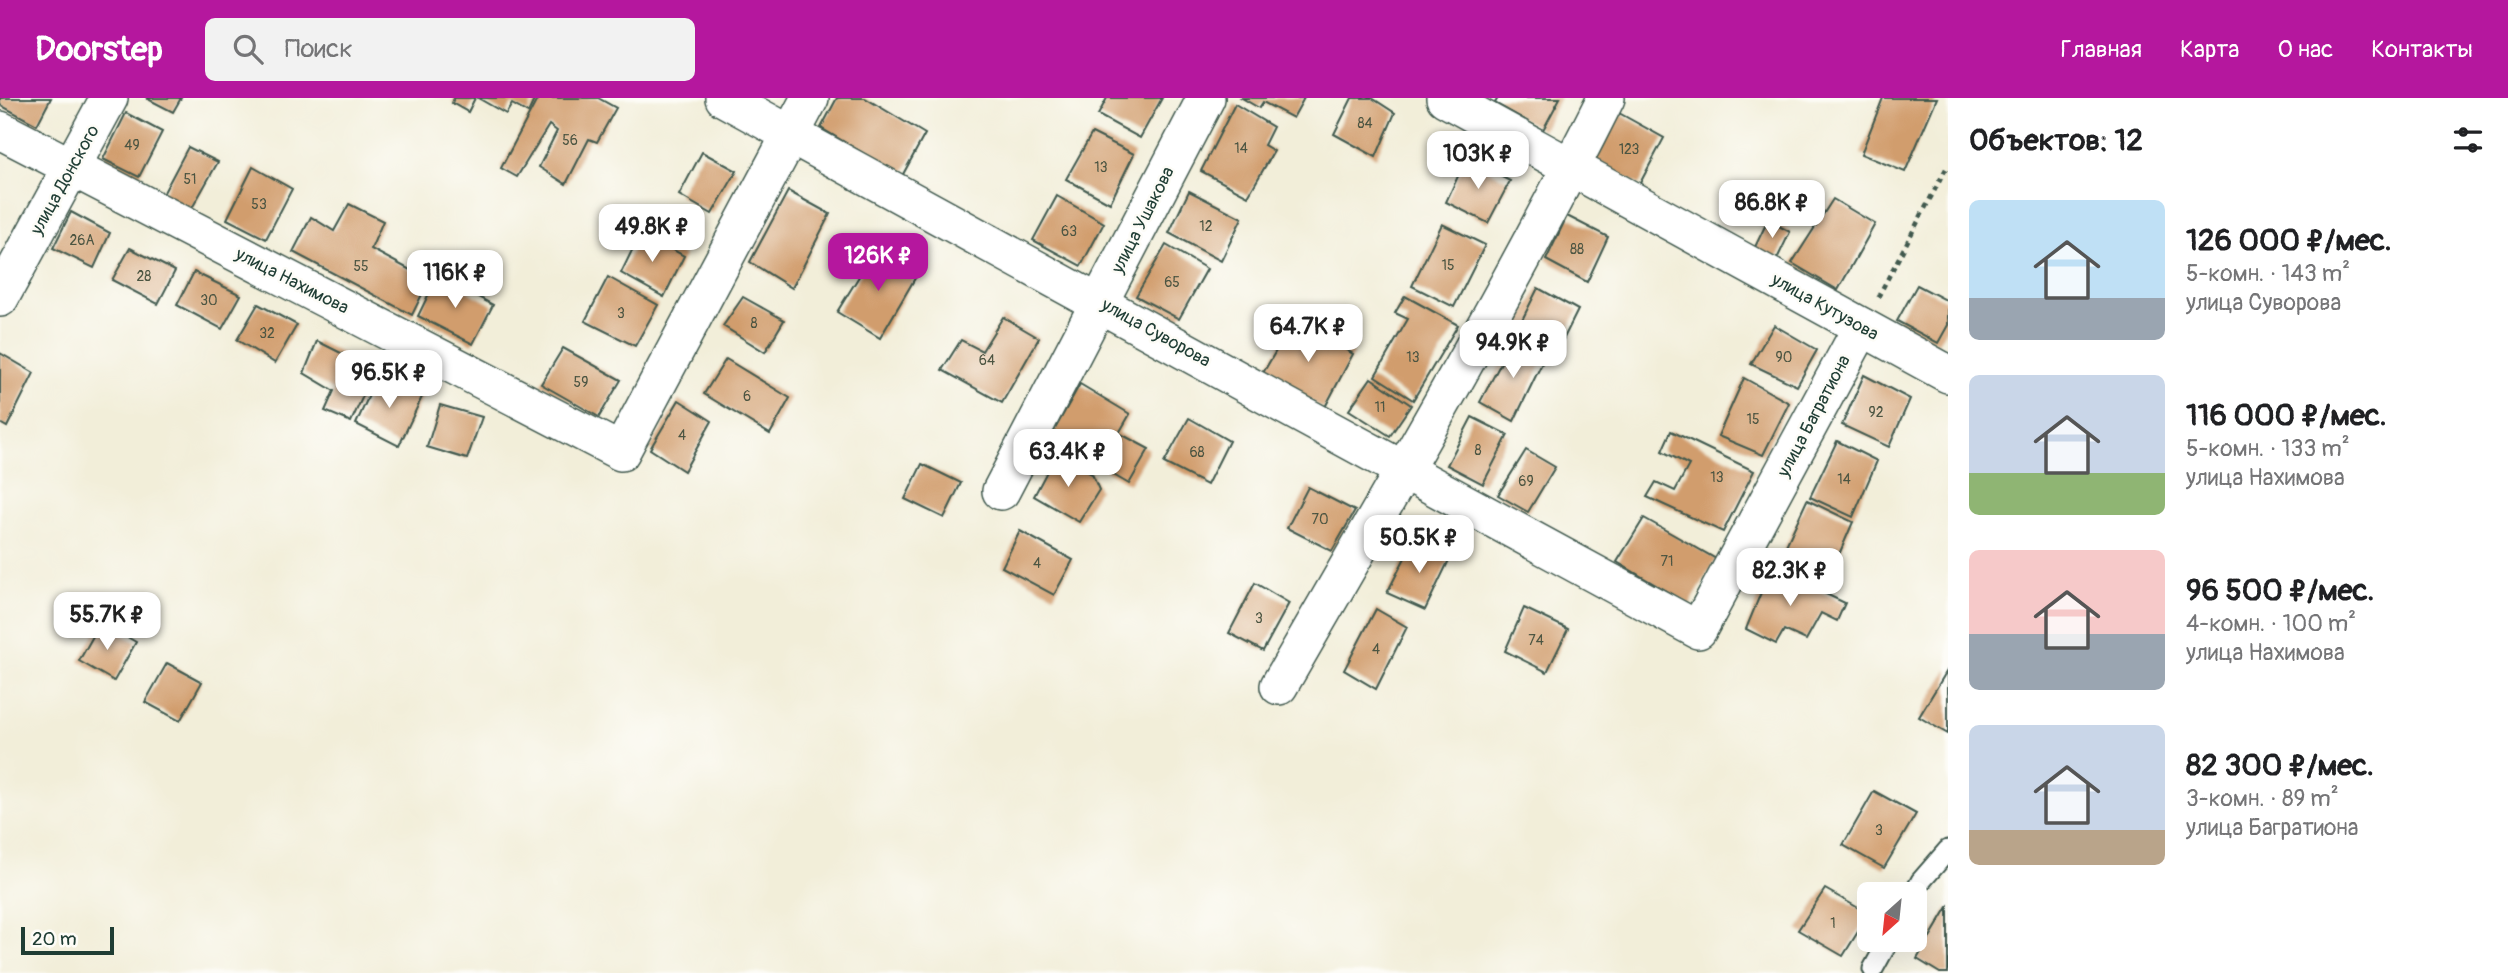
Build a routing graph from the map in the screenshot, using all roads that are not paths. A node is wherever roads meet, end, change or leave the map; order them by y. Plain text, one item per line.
1 (110, 98) edge
2 (724, 98) edge
3 (810, 98) edge
4 (1206, 98) edge
5 (1445, 98) edge
6 (1606, 98) edge
7 (0, 130) edge
8 (791, 134) junction
9 (72, 167) junction
10 (1571, 167) junction
11 (0, 298) edge
12 (1100, 302) junction
13 (1862, 327) junction
14 (1948, 374) edge
15 (1403, 471) junction
16 (1002, 491) dead end
17 (1698, 630) joint
18 (1279, 686) dead end
19 (1948, 849) edge
20 (1920, 882) edge
21 (1882, 952) edge
22 (1873, 968) dead end

1 - 9 street, улица Донского
2 - 8 street, улица Суворова
3 - 8 street
4 - 12 street, улица Ушакова
5 - 10 street, улица Кутузова
6 - 10 street
7 - 9 street, улица Нахимова
8 - 9 street, улица Нахимова
8 - 12 street, улица Суворова
9 - 11 street, улица Донского
10 - 13 street, улица Кутузова
10 - 15 street
12 - 15 street, улица Суворова
12 - 16 street, улица Ушакова
13 - 14 street, улица Кутузова
13 - 17 street, улица Багратиона
15 - 17 street, улица Суворова
15 - 18 street
19 - 20 lane
21 - 22 lane

